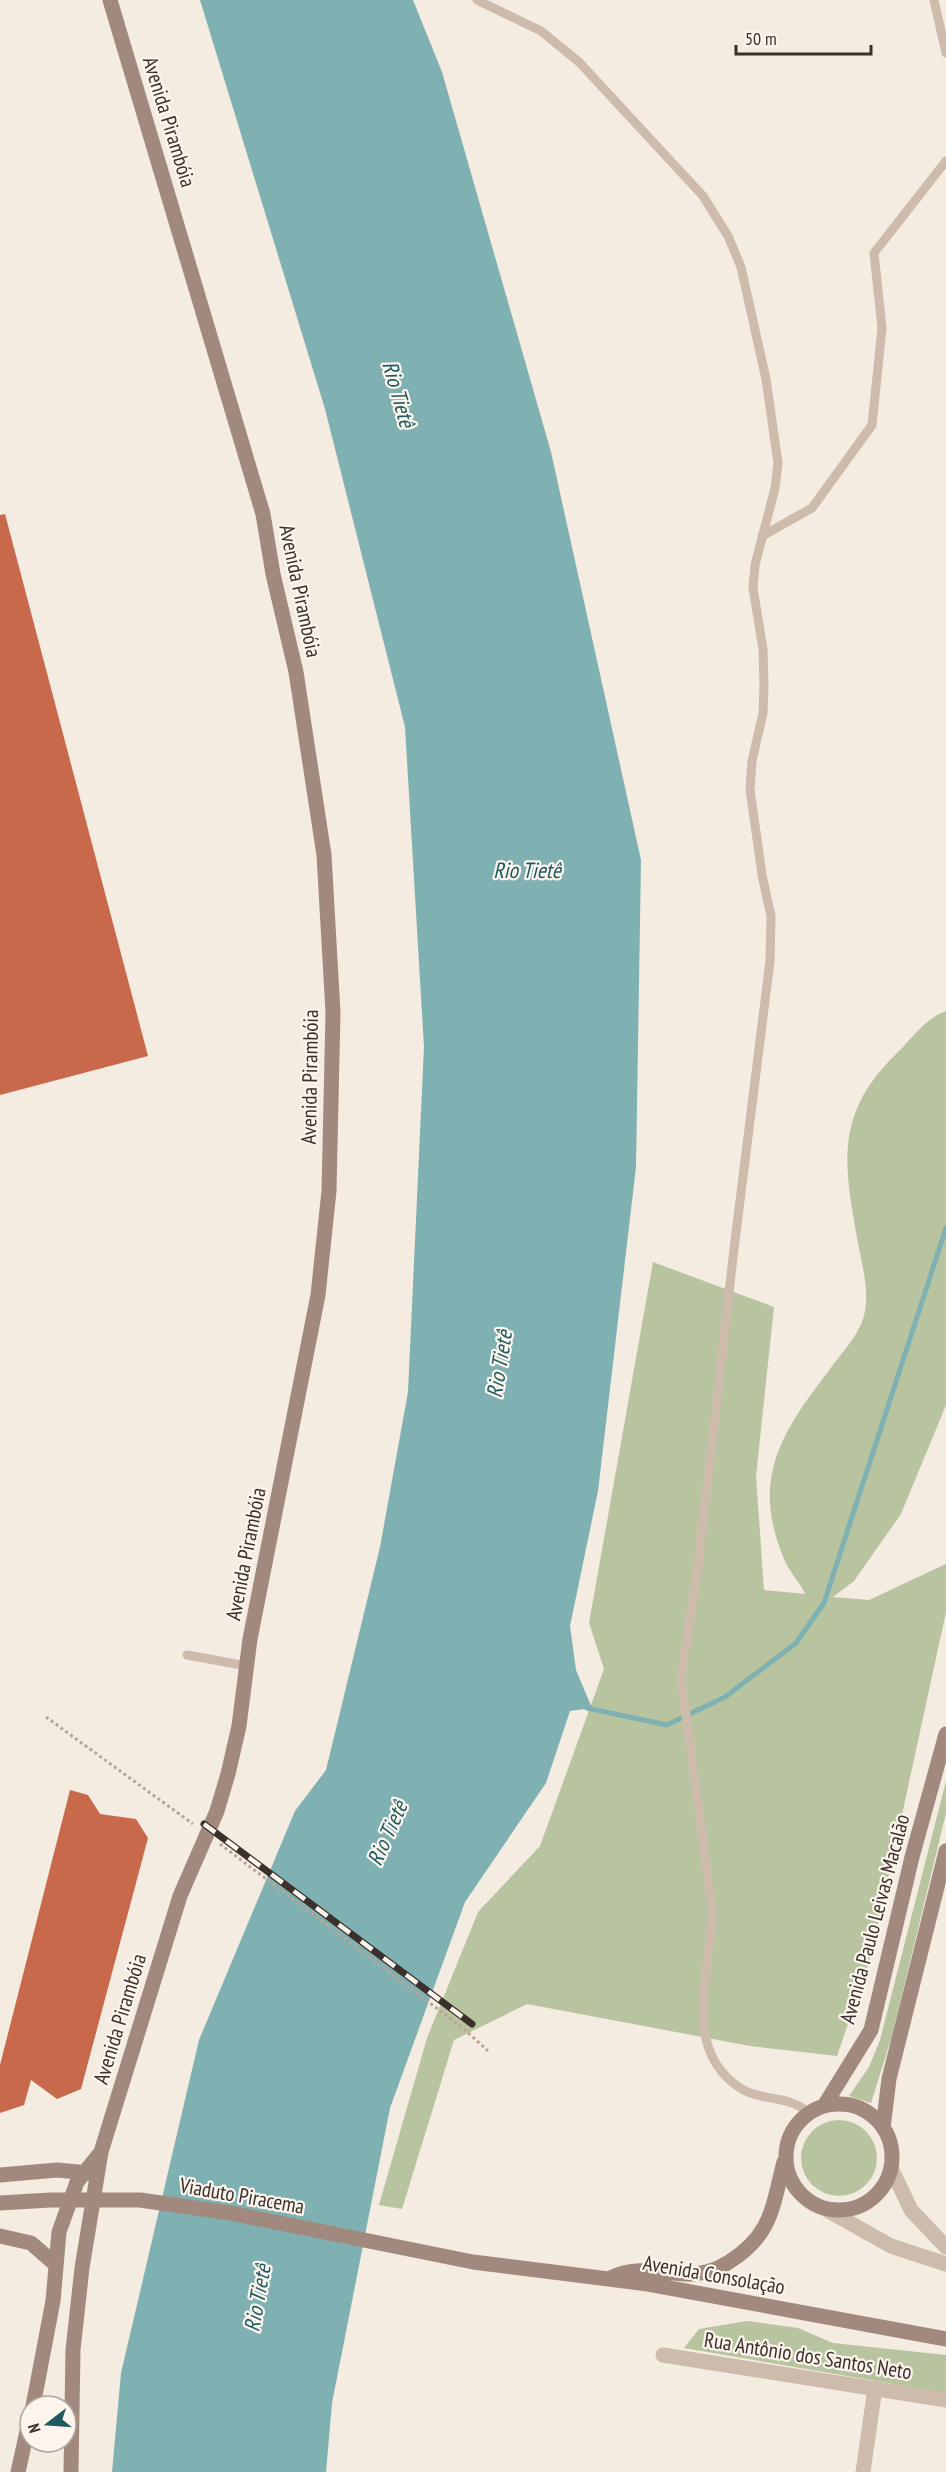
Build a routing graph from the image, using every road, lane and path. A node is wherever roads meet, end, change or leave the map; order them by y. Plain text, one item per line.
1 (110, 0) edge
2 (477, 0) edge
3 (934, 0) edge
4 (946, 53) edge
5 (946, 161) edge
6 (762, 536) junction
7 (187, 1655) dead end
8 (247, 1666) junction
9 (46, 1718) dead end
10 (946, 1734) edge
11 (201, 1829) dead end
12 (219, 1843) dead end
13 (946, 1851) edge
14 (488, 2051) dead end
15 (824, 2106) junction
16 (809, 2113) junction
17 (884, 2127) junction
18 (101, 2152) junction
19 (786, 2156) junction
20 (891, 2168) junction
21 (83, 2171) junction
22 (0, 2175) edge
23 (98, 2183) junction
24 (0, 2203) edge
25 (827, 2210) junction
26 (0, 2236) edge
27 (946, 2247) edge
28 (473, 2262) joint
29 (55, 2264) junction
30 (946, 2264) edge
31 (608, 2279) junction
32 (946, 2339) edge
33 (663, 2355) dead end
34 (875, 2388) junction
35 (35, 2394) edge
36 (946, 2400) edge
37 (22, 2454) edge
38 (18, 2472) edge
39 (71, 2472) edge
40 (863, 2472) edge

1 - 8 main road, Avenida Pirambóia
2 - 6 lane
3 - 4 lane
5 - 6 lane
6 - 16 lane
7 - 8 lane
8 - 18 main road, Avenida Pirambóia
9 - 11 path
10 - 15 main road, Avenida Paulo Leivas Macalão
12 - 14 path
13 - 17 main road
15 - 16 main road
15 - 17 main road
16 - 19 main road
17 - 20 main road
18 - 21 main road, Avenida Pirambóia
18 - 23 main road, Avenida Pirambóia
19 - 25 main road
19 - 31 main road
20 - 25 main road
20 - 27 street
21 - 22 main road
21 - 23 main road
21 - 29 main road, Avenida Pirambóia
23 - 39 main road, Avenida Pirambóia
24 - 28 main road, Viaduto Piracema
25 - 30 street
26 - 29 main road
28 - 31 main road, Avenida Consolação
29 - 35 main road, Avenida Pirambóia
31 - 32 main road, Avenida Consolação
33 - 34 street, Rua Antônio dos Santos Neto
34 - 36 street, Rua Antônio dos Santos Neto
34 - 40 street
37 - 38 main road

